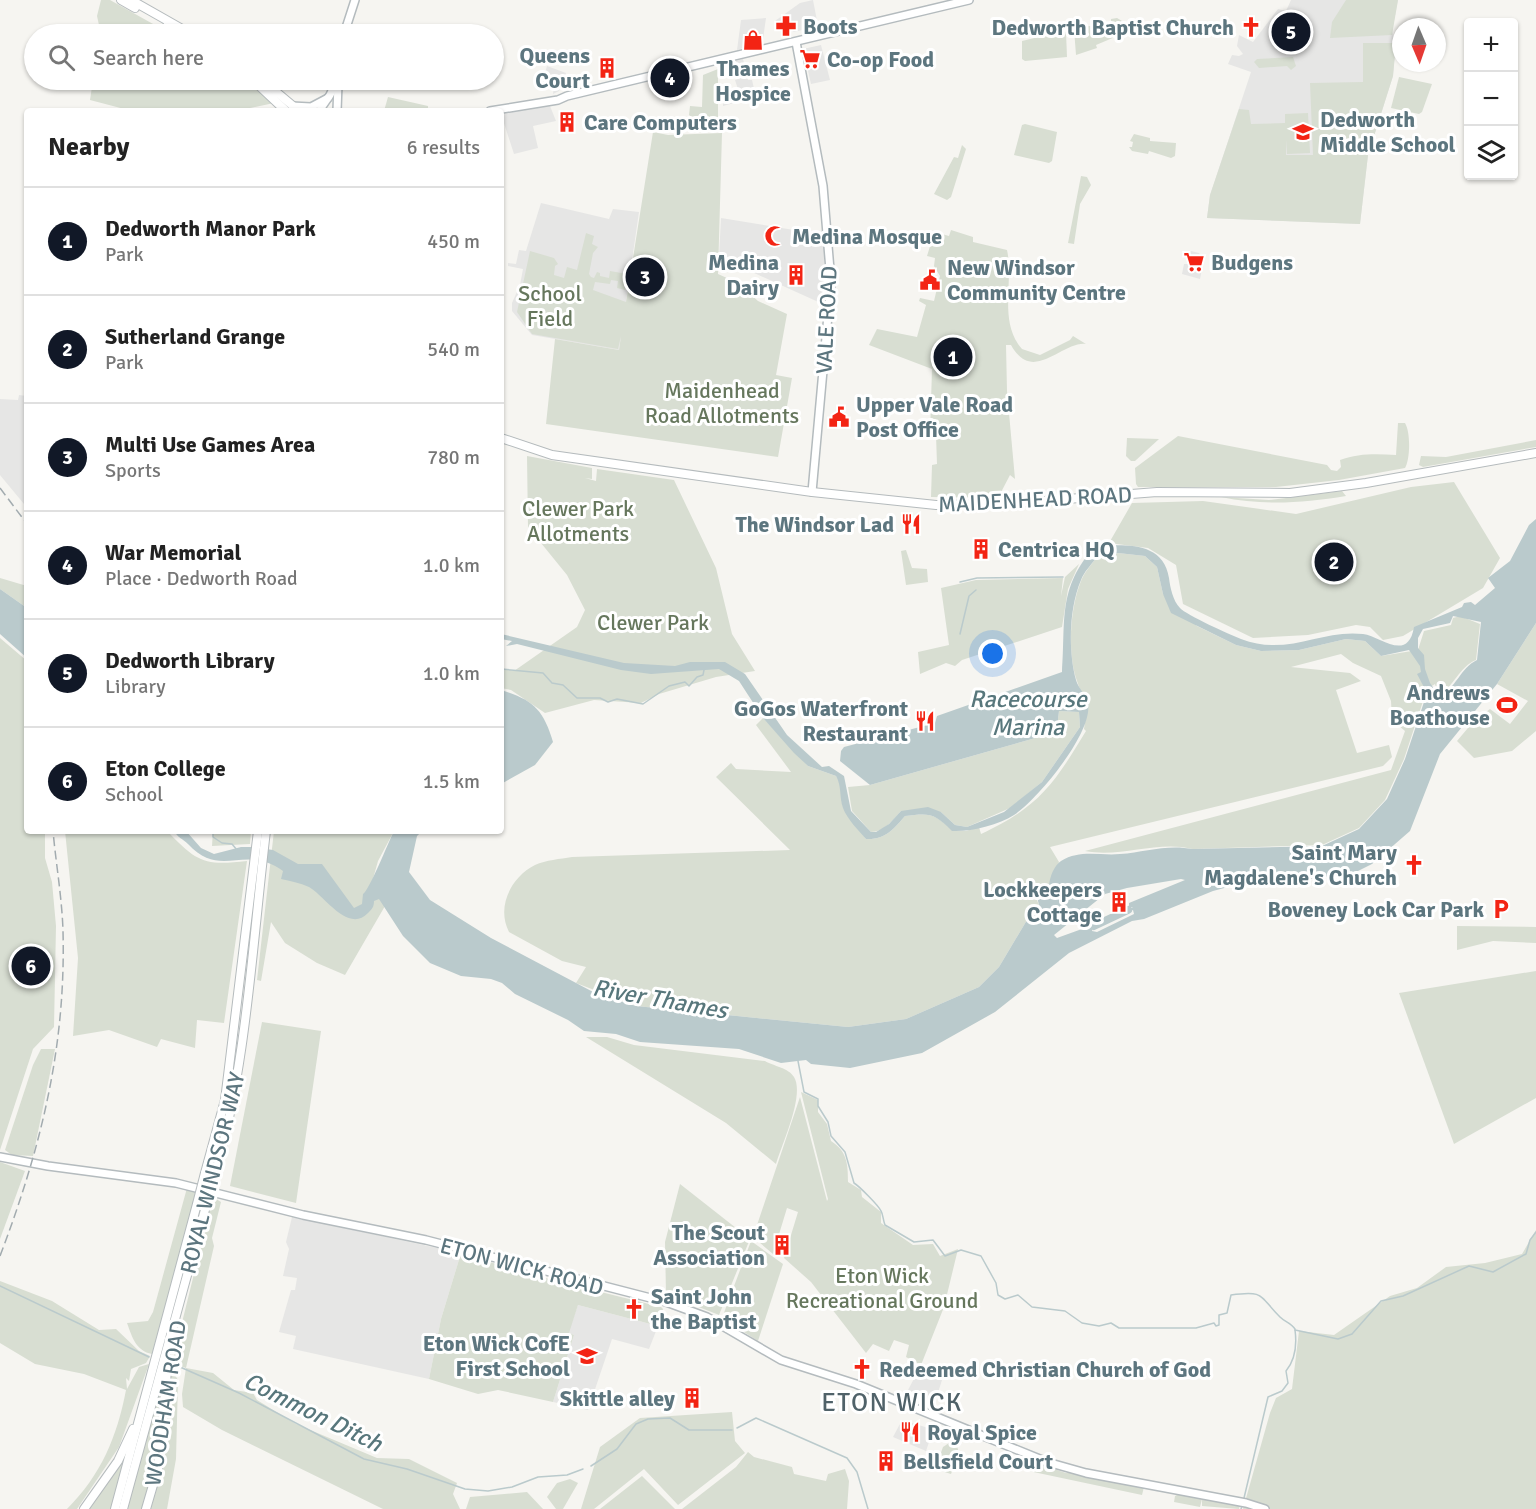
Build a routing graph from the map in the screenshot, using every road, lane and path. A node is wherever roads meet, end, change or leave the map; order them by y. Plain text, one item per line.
1 (121, 0) edge
2 (131, 0) edge
3 (355, 0) edge
4 (969, 0) edge
5 (163, 24) edge
6 (173, 24) edge
7 (347, 24) edge
8 (796, 42) junction
9 (267, 90) edge
10 (272, 90) edge
11 (332, 90) edge
12 (337, 90) edge
13 (328, 98) junction
14 (291, 108) edge
15 (291, 108) edge
16 (302, 108) edge
17 (321, 108) edge
18 (337, 108) edge
19 (504, 109) edge
20 (504, 439) edge
21 (1536, 453) edge
22 (812, 492) junction
23 (263, 836) edge
24 (256, 884) junction
25 (0, 1157) edge
26 (169, 1349) joint
27 (159, 1375) junction
28 (147, 1395) junction
29 (84, 1509) edge
30 (115, 1509) edge
31 (123, 1509) edge
32 (146, 1509) edge
33 (1265, 1509) edge

1 - 5 main road
2 - 6 main road
3 - 7 main road
4 - 8 main road
8 - 19 main road
8 - 22 main road, VALE ROAD
9 - 14 main road
10 - 15 main road
11 - 13 main road
12 - 18 main road
13 - 16 main road
13 - 17 main road
20 - 22 main road, MAIDENHEAD ROAD
21 - 22 main road, MAIDENHEAD ROAD
23 - 24 main road, ROYAL WINDSOR WAY
24 - 26 main road, ROYAL WINDSOR WAY, bridge
24 - 27 main road, ROYAL WINDSOR WAY, bridge
25 - 33 main road, ETON WICK ROAD
26 - 27 main road, WOODHAM ROAD
27 - 28 main road, ROYAL WINDSOR WAY
27 - 31 main road, ROYAL WINDSOR WAY
27 - 32 main road, WOODHAM ROAD
28 - 29 main road, WOODHAM ROAD
28 - 30 main road, ROYAL WINDSOR WAY

